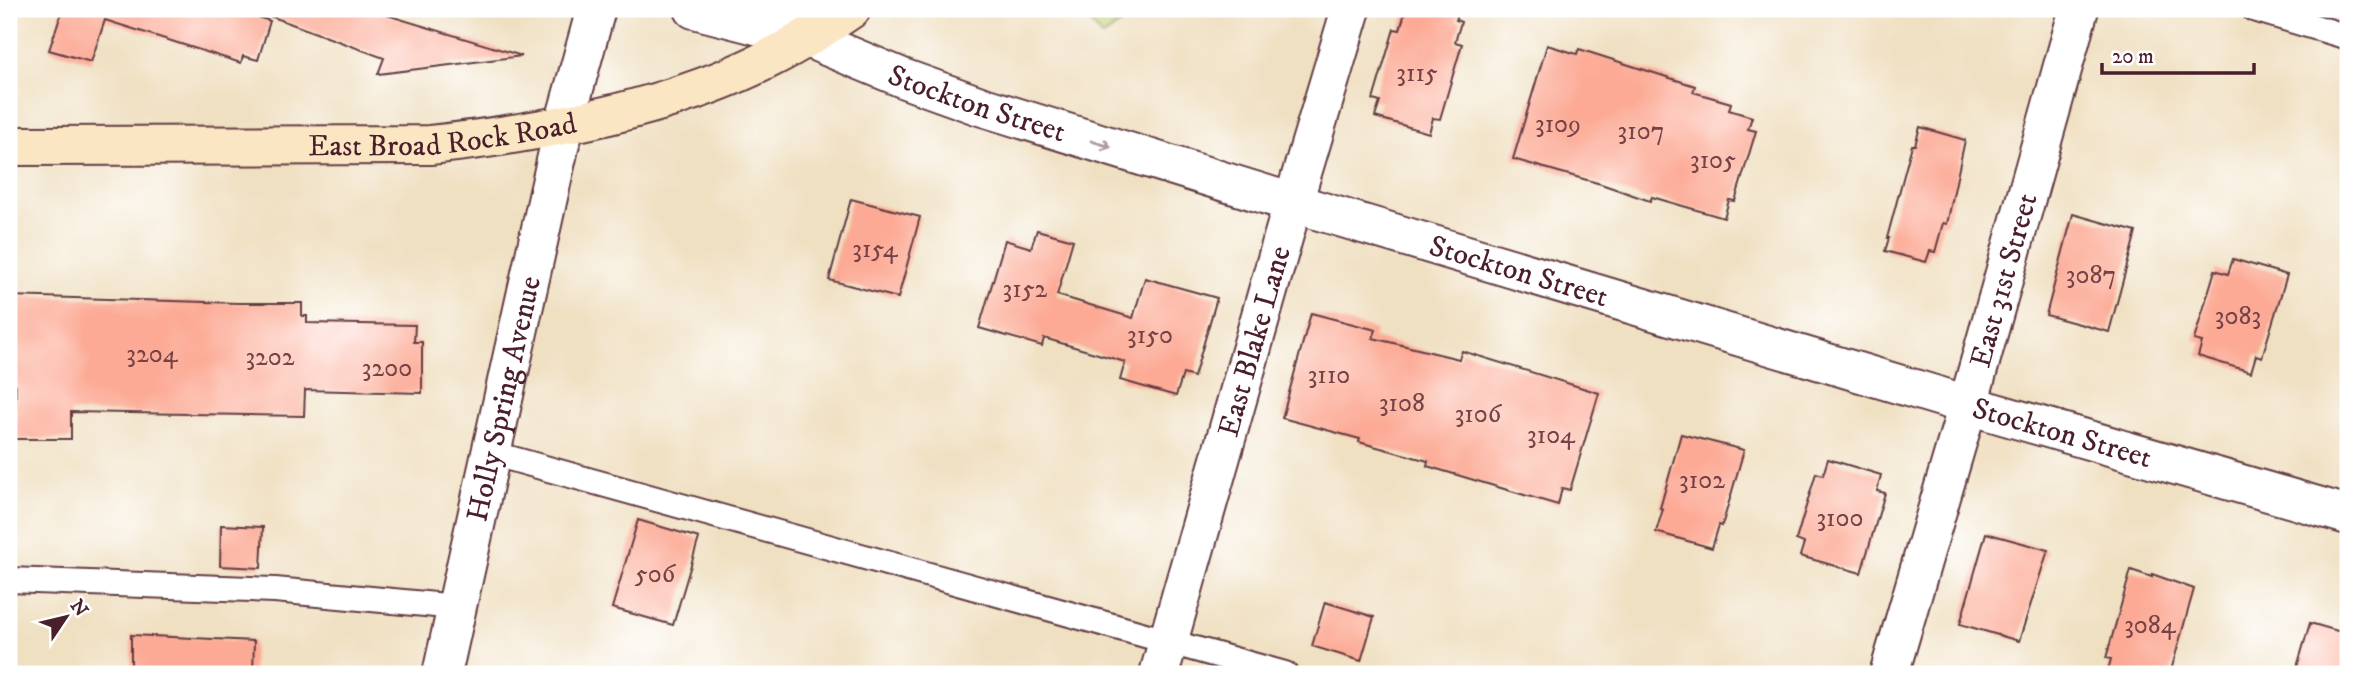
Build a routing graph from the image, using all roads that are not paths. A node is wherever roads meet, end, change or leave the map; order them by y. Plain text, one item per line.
1 (596, 9) edge
2 (694, 9) edge
3 (851, 9) edge
4 (1351, 9) edge
5 (2080, 9) edge
6 (2253, 9) edge
7 (2348, 37) edge
8 (807, 38) junction
9 (564, 125) junction
10 (9, 146) edge
11 (1293, 202) junction
12 (1968, 405) junction
13 (491, 453) junction
14 (2348, 516) edge
15 (9, 580) edge
16 (457, 607) junction
17 (1164, 658) edge
18 (442, 674) edge
19 (1285, 674) edge
20 (1889, 674) edge

1 - 9 street, Holly Spring Avenue
2 - 8 street, Stockton Street
3 - 8 main road, East Broad Rock Road
4 - 11 street, East Blake Lane
5 - 12 street, East 31st Street
6 - 7 lane
8 - 9 main road, East Broad Rock Road
8 -> 11 street, Stockton Street
9 - 10 main road, East Broad Rock Road
9 - 13 street, Holly Spring Avenue
11 - 12 street, Stockton Street
11 - 17 street, East Blake Lane
12 - 14 street, Stockton Street
12 - 20 street, East 31st Street
13 - 16 street, Holly Spring Avenue
13 - 17 lane
15 - 16 lane
16 - 18 street, Holly Spring Avenue
17 - 19 lane

